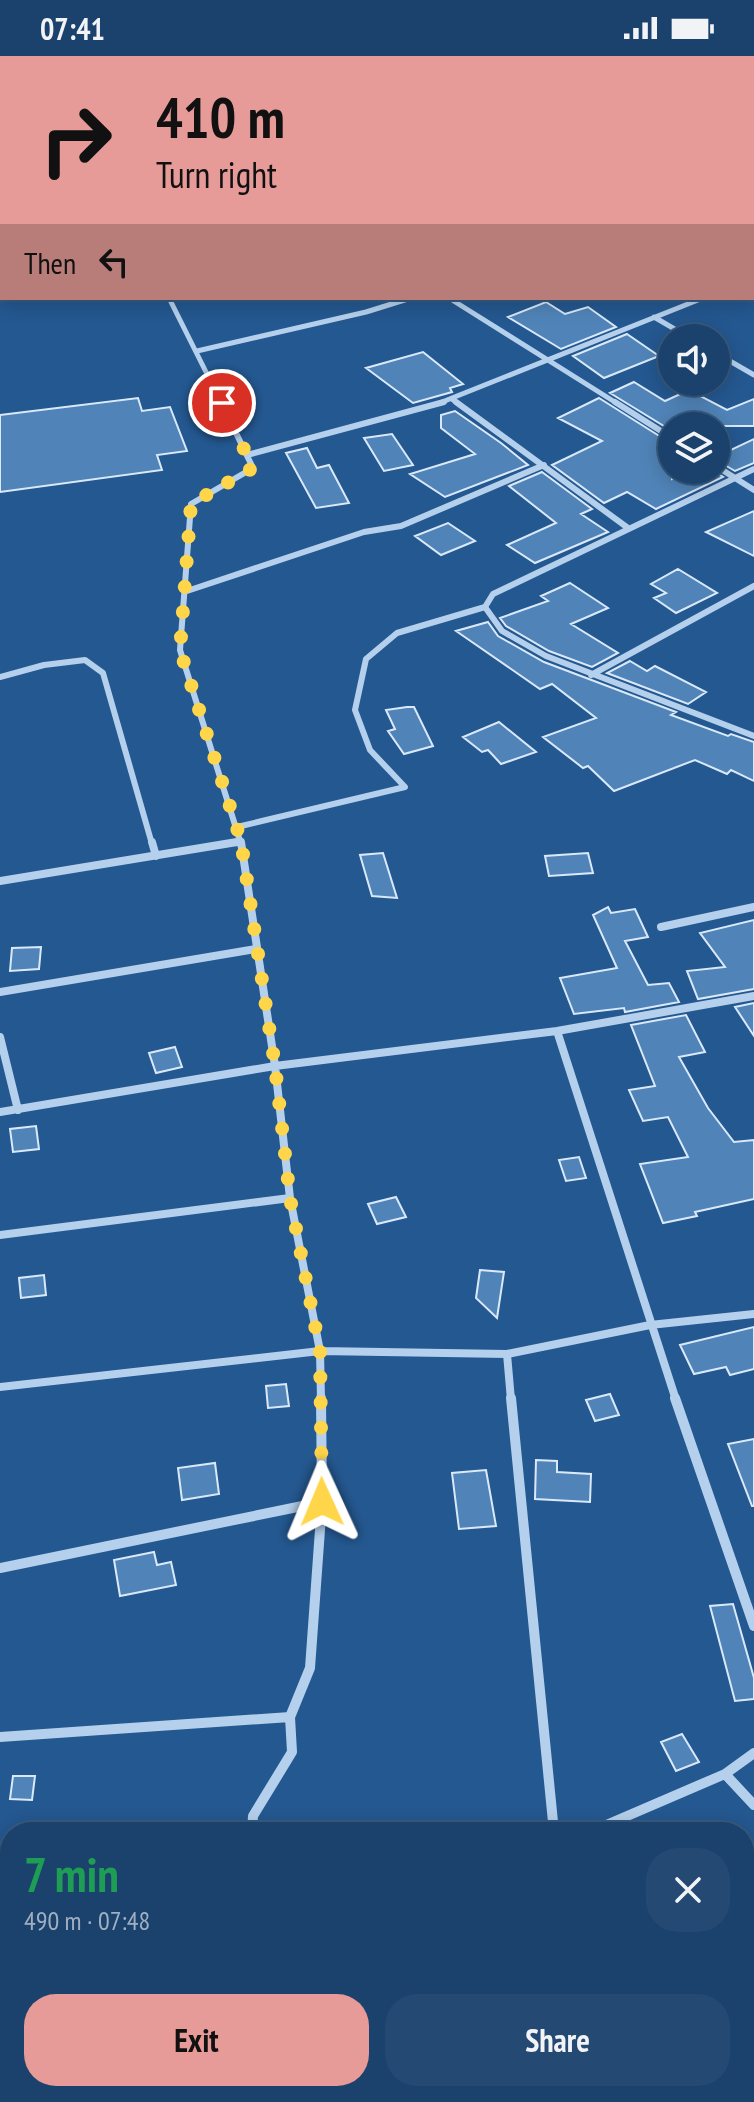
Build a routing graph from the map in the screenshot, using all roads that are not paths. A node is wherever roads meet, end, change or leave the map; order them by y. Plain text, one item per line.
1 (170, 300) edge
2 (405, 300) edge
3 (452, 300) edge
4 (698, 300) edge
5 (654, 317) junction
6 (666, 324) edge
7 (197, 351) junction
8 (551, 360) junction
9 (730, 361) edge
10 (754, 375) edge
11 (453, 400) junction
12 (658, 429) edge
13 (247, 455) junction
14 (544, 465) junction
15 (754, 469) edge
16 (730, 475) edge
17 (734, 478) junction
18 (754, 490) edge
19 (628, 528) junction
20 (754, 586) edge
21 (184, 592) junction
22 (485, 607) junction
23 (591, 675) junction
24 (0, 677) edge
25 (754, 736) edge
26 (237, 827) junction
27 (241, 841) junction
28 (156, 856) junction
29 (0, 881) edge
30 (754, 907) edge
31 (661, 927) dead end
32 (256, 949) junction
33 (0, 992) edge
34 (754, 996) edge
35 (557, 1031) junction
36 (0, 1037) edge
37 (275, 1066) junction
38 (18, 1110) junction
39 (0, 1112) edge
40 (290, 1198) junction
41 (0, 1235) edge
42 (754, 1314) edge
43 (650, 1325) junction
44 (320, 1351) junction
45 (507, 1354) junction
46 (0, 1387) edge
47 (322, 1502) junction
48 (0, 1568) edge
49 (754, 1626) edge
50 (290, 1717) junction
51 (0, 1737) edge
52 (754, 1753) edge
53 (725, 1774) junction
54 (754, 1805) edge
55 (253, 1822) edge
56 (553, 1822) edge
57 (613, 1822) edge

1 - 7 street
2 - 7 street
3 - 8 street
4 - 5 street
5 - 6 street
5 - 8 street
7 - 13 street
8 - 11 street
8 - 12 street
9 - 10 street
11 - 13 street
11 - 14 street
13 - 21 street
14 - 19 street
14 - 21 street
15 - 17 street
16 - 17 street
17 - 18 street
17 - 19 street
19 - 22 street
20 - 23 street
21 - 26 street
22 - 23 street
22 - 26 street
23 - 25 street
24 - 28 street
26 - 27 street
27 - 28 street
27 - 32 street
28 - 29 street
30 - 31 street
32 - 33 street
32 - 37 street
34 - 35 street
35 - 37 street
35 - 43 street
36 - 38 street
37 - 38 street
37 - 40 street
38 - 39 street
40 - 41 street
40 - 44 street
42 - 43 street
43 - 45 street
43 - 49 street
44 - 45 street
44 - 46 street
44 - 47 street
45 - 56 street
47 - 48 street
47 - 50 street
50 - 51 street
50 - 55 street
52 - 53 street
53 - 54 street
53 - 57 street

